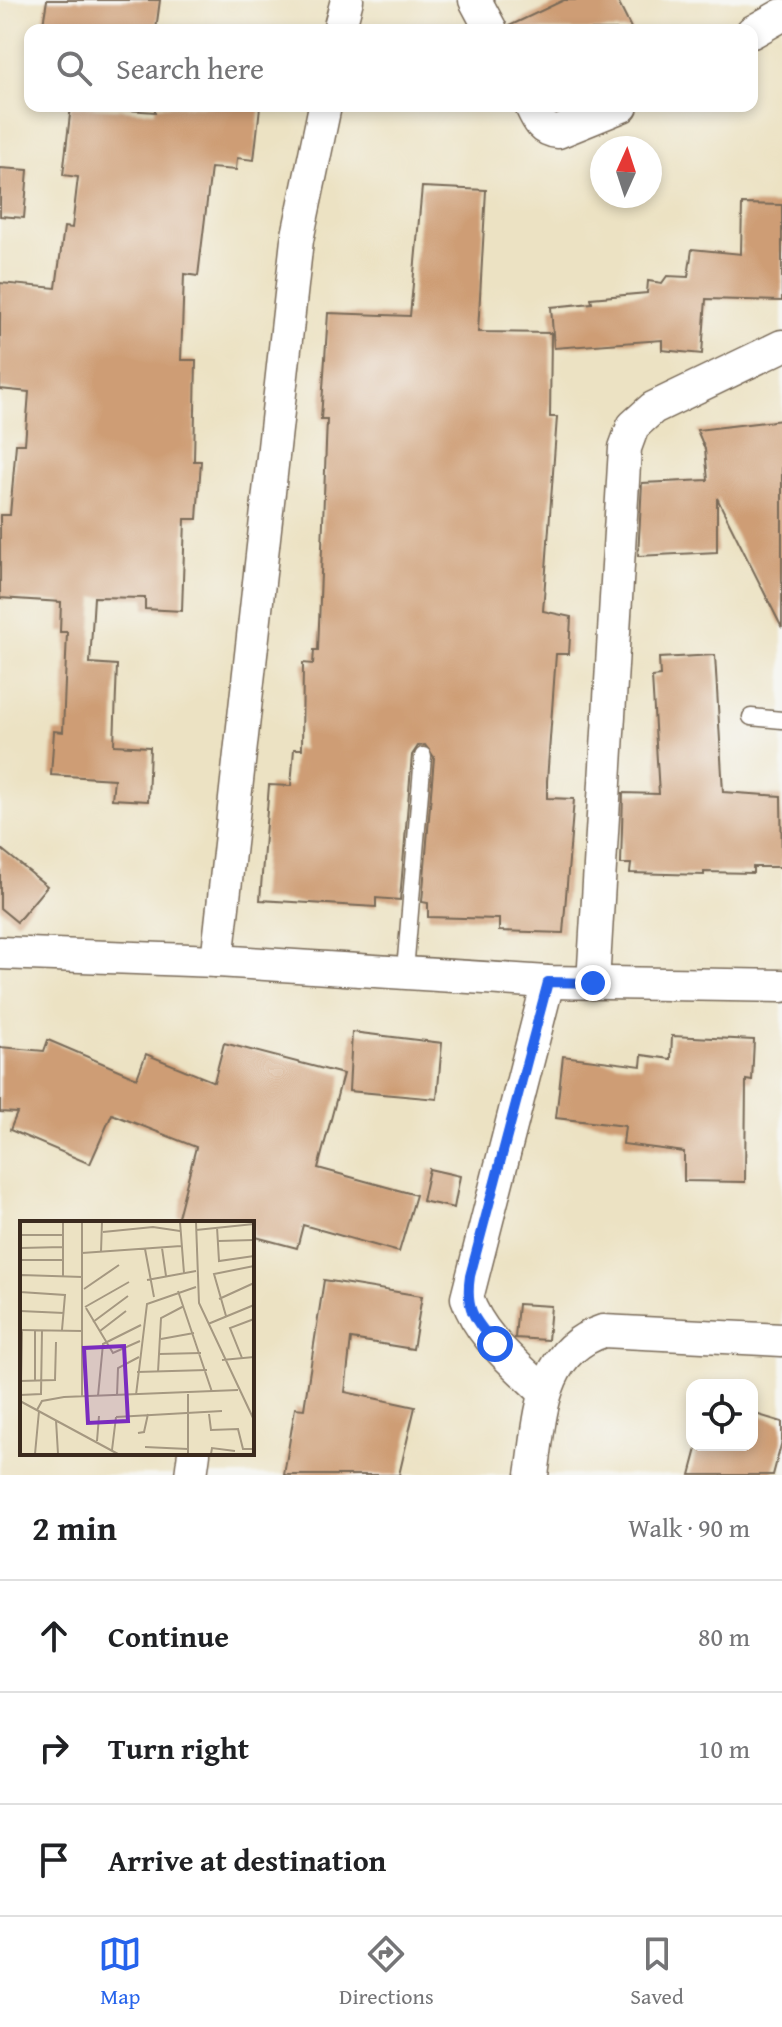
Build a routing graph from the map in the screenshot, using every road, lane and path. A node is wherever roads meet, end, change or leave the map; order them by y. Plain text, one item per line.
1 (347, 0) edge
2 (475, 0) edge
3 (782, 15) edge
4 (341, 24) edge
5 (488, 24) edge
6 (758, 29) edge
7 (324, 112) edge
8 (534, 112) edge
9 (607, 112) edge
10 (782, 346) edge
11 (751, 717) dead end
12 (782, 720) edge
13 (423, 756) dead end
14 (0, 953) edge
15 (217, 961) junction
16 (405, 971) junction
17 (548, 982) junction
18 (593, 983) junction
19 (782, 986) edge
20 (782, 1340) edge
21 (545, 1393) junction
22 (194, 1455) edge
23 (191, 1475) edge
24 (532, 1475) edge

1 - 4 street
2 - 5 street
3 - 6 street
7 - 15 street
8 - 9 street
10 - 18 street
11 - 12 lane
13 - 16 lane
14 - 15 street
15 - 16 street
16 - 17 street
17 - 18 street
17 - 21 street
18 - 19 street
20 - 21 street
21 - 24 street
22 - 23 street

